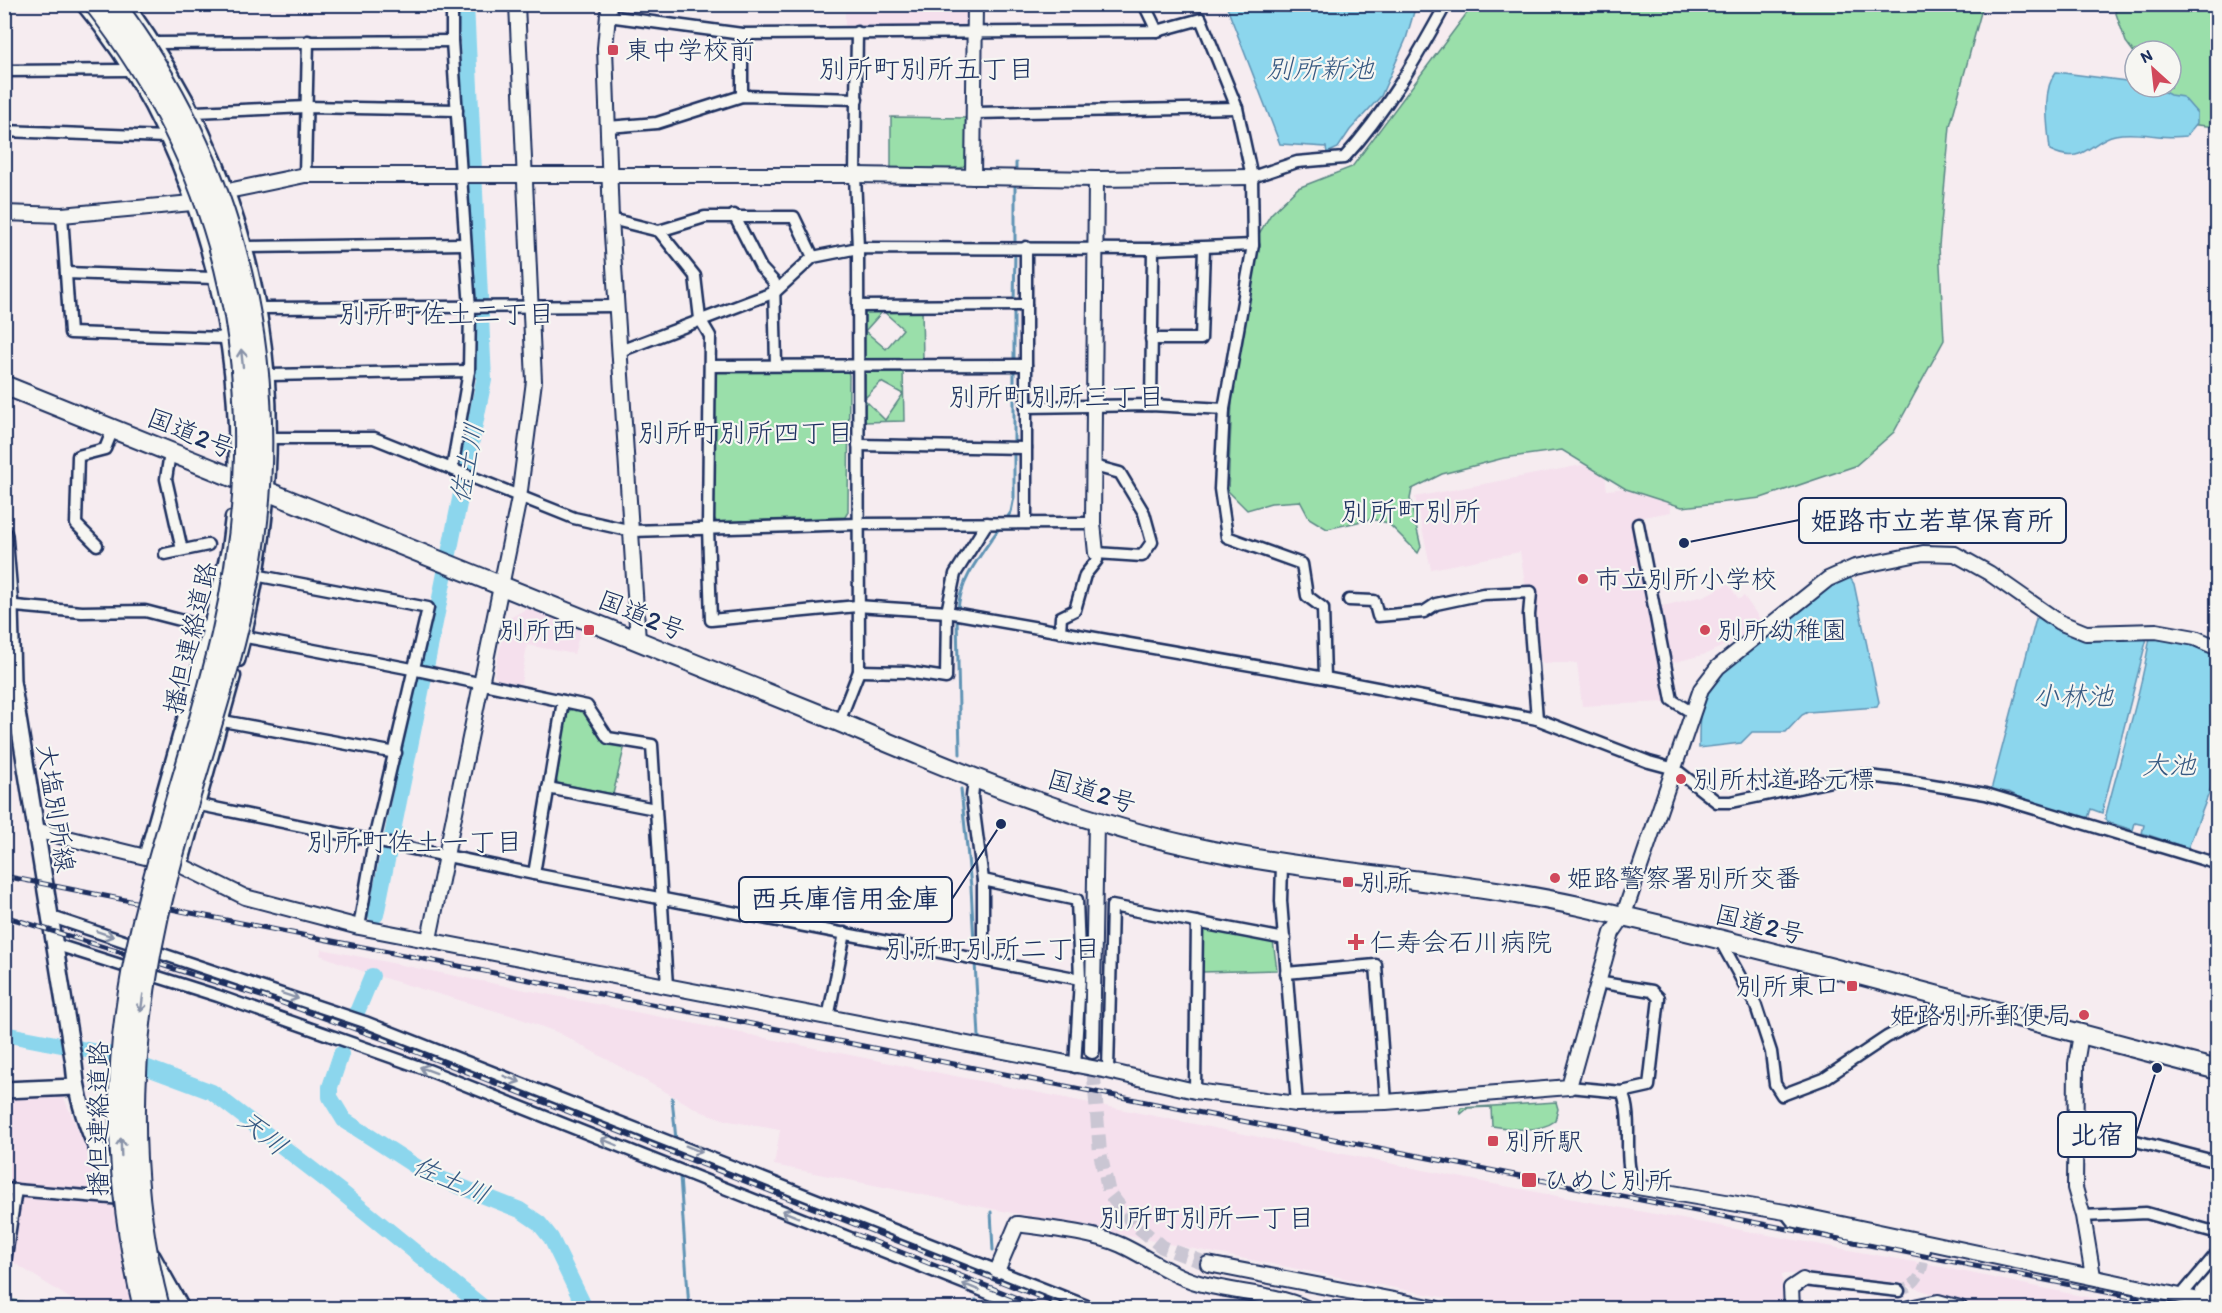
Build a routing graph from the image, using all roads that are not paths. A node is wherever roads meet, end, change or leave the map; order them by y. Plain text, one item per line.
1 (81, 4) edge
2 (95, 4) edge
3 (114, 4) edge
4 (128, 4) edge
5 (452, 4) edge
6 (517, 4) edge
7 (975, 4) edge
8 (1144, 4) edge
9 (1446, 4) edge
10 (608, 10) edge
11 (1157, 30) junction
12 (857, 32) junction
13 (975, 32) junction
14 (742, 34) junction
15 (308, 41) junction
16 (452, 41) junction
17 (156, 43) junction
18 (129, 70) junction
19 (4, 71) edge
20 (742, 96) junction
21 (857, 99) junction
22 (306, 107) junction
23 (1237, 108) junction
24 (457, 110) junction
25 (195, 112) junction
26 (975, 113) junction
27 (608, 127) junction
28 (4, 131) edge
29 (165, 137) junction
30 (305, 175) junction
31 (526, 175) junction
32 (855, 176) junction
33 (470, 177) junction
34 (610, 177) junction
35 (973, 177) junction
36 (1252, 177) junction
37 (1096, 179) junction
38 (228, 191) junction
39 (192, 203) junction
40 (4, 213) edge
41 (62, 214) junction
42 (734, 215) junction
43 (611, 219) junction
44 (659, 231) junction
45 (465, 244) junction
46 (1253, 245) junction
47 (248, 247) junction
48 (1026, 247) junction
49 (858, 248) junction
50 (1096, 248) junction
51 (1204, 248) junction
52 (1153, 249) junction
53 (813, 257) junction
54 (66, 273) junction
55 (213, 278) junction
56 (775, 292) junction
57 (1026, 305) junction
58 (617, 306) junction
59 (858, 306) junction
60 (262, 308) junction
61 (478, 308) junction
62 (532, 308) junction
63 (700, 319) junction
64 (224, 338) junction
65 (1151, 339) junction
66 (620, 351) junction
67 (776, 365) junction
68 (1026, 365) junction
69 (711, 366) junction
70 (856, 366) junction
71 (469, 371) junction
72 (270, 375) junction
73 (4, 385) edge
74 (1151, 405) junction
75 (1095, 406) junction
76 (1026, 407) junction
77 (1224, 409) junction
78 (113, 429) junction
79 (273, 438) junction
80 (858, 445) junction
81 (1026, 448) junction
82 (171, 453) junction
83 (1094, 466) junction
84 (459, 472) junction
85 (234, 478) junction
86 (271, 492) junction
87 (519, 498) junction
88 (987, 523) junction
89 (1026, 523) junction
90 (1093, 523) junction
91 (858, 524) junction
92 (1638, 524) dead end
93 (708, 527) junction
94 (632, 531) junction
95 (4, 535) edge
96 (97, 544) dead end
97 (208, 545) dead end
98 (182, 550) junction
99 (1096, 553) junction
100 (165, 554) dead end
101 (260, 576) junction
102 (500, 585) junction
103 (1349, 600) dead end
104 (7, 605) edge
105 (857, 606) junction
106 (947, 612) junction
107 (209, 627) junction
108 (1060, 632) junction
109 (246, 637) junction
110 (638, 641) junction
111 (2217, 648) edge
112 (421, 671) junction
113 (859, 671) junction
114 (1325, 678) junction
115 (8, 681) edge
116 (480, 684) junction
117 (563, 701) junction
118 (1691, 712) junction
119 (1538, 719) junction
120 (223, 722) junction
121 (839, 722) junction
122 (396, 753) junction
123 (1676, 769) junction
124 (974, 780) junction
125 (548, 788) junction
126 (200, 805) junction
127 (655, 809) junction
128 (1096, 822) junction
129 (35, 830) junction
130 (385, 842) junction
131 (446, 855) junction
132 (144, 857) junction
133 (1282, 864) junction
134 (2217, 864) edge
135 (182, 866) junction
136 (534, 874) junction
137 (983, 880) junction
138 (663, 898) junction
139 (49, 916) junction
140 (1623, 917) junction
141 (1197, 922) junction
142 (359, 927) junction
143 (845, 933) junction
144 (429, 939) junction
145 (1285, 939) junction
146 (1720, 940) junction
147 (54, 944) junction
148 (977, 958) junction
149 (1286, 973) junction
150 (1080, 979) junction
151 (1597, 982) junction
152 (667, 986) junction
153 (1946, 1000) junction
154 (828, 1018) junction
155 (2081, 1034) junction
156 (1092, 1051) tunnel mouth
157 (1075, 1067) junction
158 (2217, 1070) edge
159 (1108, 1071) junction
160 (75, 1087) junction
161 (1569, 1087) junction
162 (4, 1090) edge
163 (1195, 1091) junction
164 (1622, 1092) junction
165 (1386, 1102) junction
166 (1297, 1104) junction
167 (2076, 1139) junction
168 (2217, 1162) edge
169 (1637, 1187) joint
170 (10, 1189) edge
171 (122, 1198) junction
172 (1785, 1212) junction
173 (2083, 1216) junction
174 (2217, 1233) edge
175 (1925, 1250) dead end
176 (2217, 1252) edge
177 (1208, 1264) tunnel mouth
178 (4, 1269) edge
179 (997, 1271) junction
180 (2217, 1275) edge
181 (2093, 1276) junction
182 (1803, 1280) joint
183 (1899, 1291) dead end
184 (2180, 1297) junction
185 (2213, 1297) edge
186 (144, 1308) edge
187 (159, 1308) edge
188 (181, 1308) edge
189 (1026, 1308) edge
190 (1092, 1308) edge
191 (1306, 1308) edge
192 (1429, 1308) edge
193 (1792, 1308) edge
194 (1909, 1308) edge
195 (1960, 1308) edge

1 - 18 street
186 -> 2 highway, 播但連絡道路, bridge
3 -> 187 highway, 播但連絡道路, bridge
4 - 17 street
5 - 16 street
6 - 31 street
7 - 13 street
8 - 11 street
9 - 36 street
10 - 14 street
10 - 27 street
11 - 13 street
11 - 23 street
12 - 13 street
12 - 14 street
12 - 21 street
13 - 26 street
14 - 20 street
15 - 16 street
15 - 17 street
15 - 22 street
16 - 24 street
17 - 25 street
18 - 19 street
18 - 29 street
20 - 21 street
20 - 27 street
21 - 32 street
22 - 24 street
22 - 25 street
22 - 30 street
23 - 26 street
23 - 36 street
24 - 33 street
25 - 38 street
26 - 35 street
27 - 34 street
28 - 29 street
29 - 39 street
30 - 33 street
30 - 38 street
31 - 33 street
31 - 34 street
31 - 62 street
32 - 34 street
32 - 35 street
32 - 49 street
33 - 45 street
34 - 43 street
35 - 37 street
36 - 37 street
36 - 46 street
37 - 50 street
38 - 39 street
38 - 47 street
39 - 41 street
39 - 55 street
40 - 41 street
41 - 54 street
42 - 44 street
42 - 53 street
42 - 56 street
43 - 44 street
43 - 58 street
44 - 63 street
45 - 47 street
45 - 61 street
46 - 51 street
46 - 77 street
47 - 60 street
48 - 49 street
48 - 50 street
48 - 57 street
49 - 53 street
49 - 59 street
50 - 52 street
50 - 75 street
51 - 52 street
51 - 65 street
52 - 65 street
53 - 56 street
54 - 55 street
54 - 64 street
55 - 64 street
56 - 63 street
56 - 67 street
57 - 59 street
57 - 68 street
58 - 62 street
58 - 66 street
59 - 70 street
60 - 61 street
60 - 72 street
61 - 62 street
61 - 71 street
62 - 87 street
63 - 66 street
63 - 69 street
64 - 85 street
65 - 74 street
66 - 94 street
67 - 69 street
67 - 70 street
68 - 70 street
68 - 76 street
69 - 93 street
70 - 80 street
71 - 72 street
71 - 84 street
72 - 79 street
73 - 78 highway, 国道2号
74 - 75 street
74 - 77 street
75 - 76 street
75 - 83 street
76 - 81 street
77 - 114 street
78 - 82 highway, 国道2号
78 - 96 street
79 - 84 street
79 - 86 street
80 - 81 street
80 - 91 street
81 - 89 street
82 - 85 highway, 国道2号
82 - 98 street
83 - 90 street
83 - 99 street
84 - 87 street
85 - 86 highway, 国道2号
85 - 107 street
86 - 101 street
86 - 102 highway, 国道2号
87 - 94 street
87 - 102 street
88 - 89 street
88 - 91 street
88 - 106 street
89 - 90 street
90 - 99 street
91 - 93 street
91 - 105 street
92 - 118 street
93 - 94 street
93 - 105 street
94 - 110 street
95 - 104 main road, 大塩別所線
97 - 98 street
98 - 100 street
99 - 108 street
101 - 109 street
101 - 112 street
102 - 110 highway, 国道2号
102 - 116 street
103 - 119 street
104 - 107 street
104 - 115 main road, 大塩別所線
105 - 106 street
105 - 113 street
106 - 108 street
106 - 113 street
107 - 109 street
107 - 132 street
108 - 114 street
109 - 112 street
109 - 120 street
110 - 121 highway, 国道2号
111 - 118 street
112 - 116 street
112 - 122 street
113 - 121 street
114 - 119 street
115 - 129 main road, 大塩別所線
116 - 117 street
116 - 131 street
117 - 125 street
117 - 127 street
118 - 123 street
119 - 123 street
120 - 122 street
120 - 126 street
121 - 124 highway, 国道2号
122 - 130 street
123 - 134 street
123 - 140 street
124 - 128 highway, 国道2号
124 - 137 street
125 - 127 street
125 - 136 street
126 - 130 street
126 - 135 street
127 - 138 street
128 - 133 highway, 国道2号
128 - 156 street
129 - 132 street
129 - 139 main road, 大塩別所線
130 - 131 street
130 - 142 street
131 - 136 street
131 - 144 street
132 - 135 street
133 - 140 highway, 国道2号
133 - 145 street
135 - 142 street
136 - 138 street
137 - 148 street
137 - 150 street
138 - 143 street
138 - 152 street
139 - 147 main road, 大塩別所線
139 -> 179 street
140 - 146 highway, 国道2号
140 - 151 street
141 - 145 street
141 - 159 street
141 - 163 street
142 - 144 street
143 - 148 street
143 - 154 street
144 - 152 street
145 - 149 street
146 - 153 highway, 国道2号
146 - 153 street
147 - 160 main road, 大塩別所線
189 -> 147 street
148 - 150 street
149 - 165 street
149 - 166 street
150 - 157 street
151 - 161 street
151 - 164 street
152 - 154 street
153 - 155 highway, 国道2号
154 - 157 street
155 - 158 highway, 国道2号
155 - 167 street
157 - 159 street
159 - 163 street
160 - 162 main road
160 - 171 main road, 大塩別所線
161 - 164 street
161 - 165 street
163 - 166 street
164 - 169 street
165 - 166 street
167 - 168 street
167 - 173 street
169 - 172 street
170 - 171 street
170 - 178 street
171 - 188 main road, 大塩別所線
172 - 175 street
172 - 181 street
173 - 174 street
173 - 181 street
176 - 184 street
177 - 192 street
179 - 190 street
179 - 191 street
180 - 185 street
181 - 184 street
182 - 183 street
182 - 193 street
184 - 185 street
194 - 195 street

